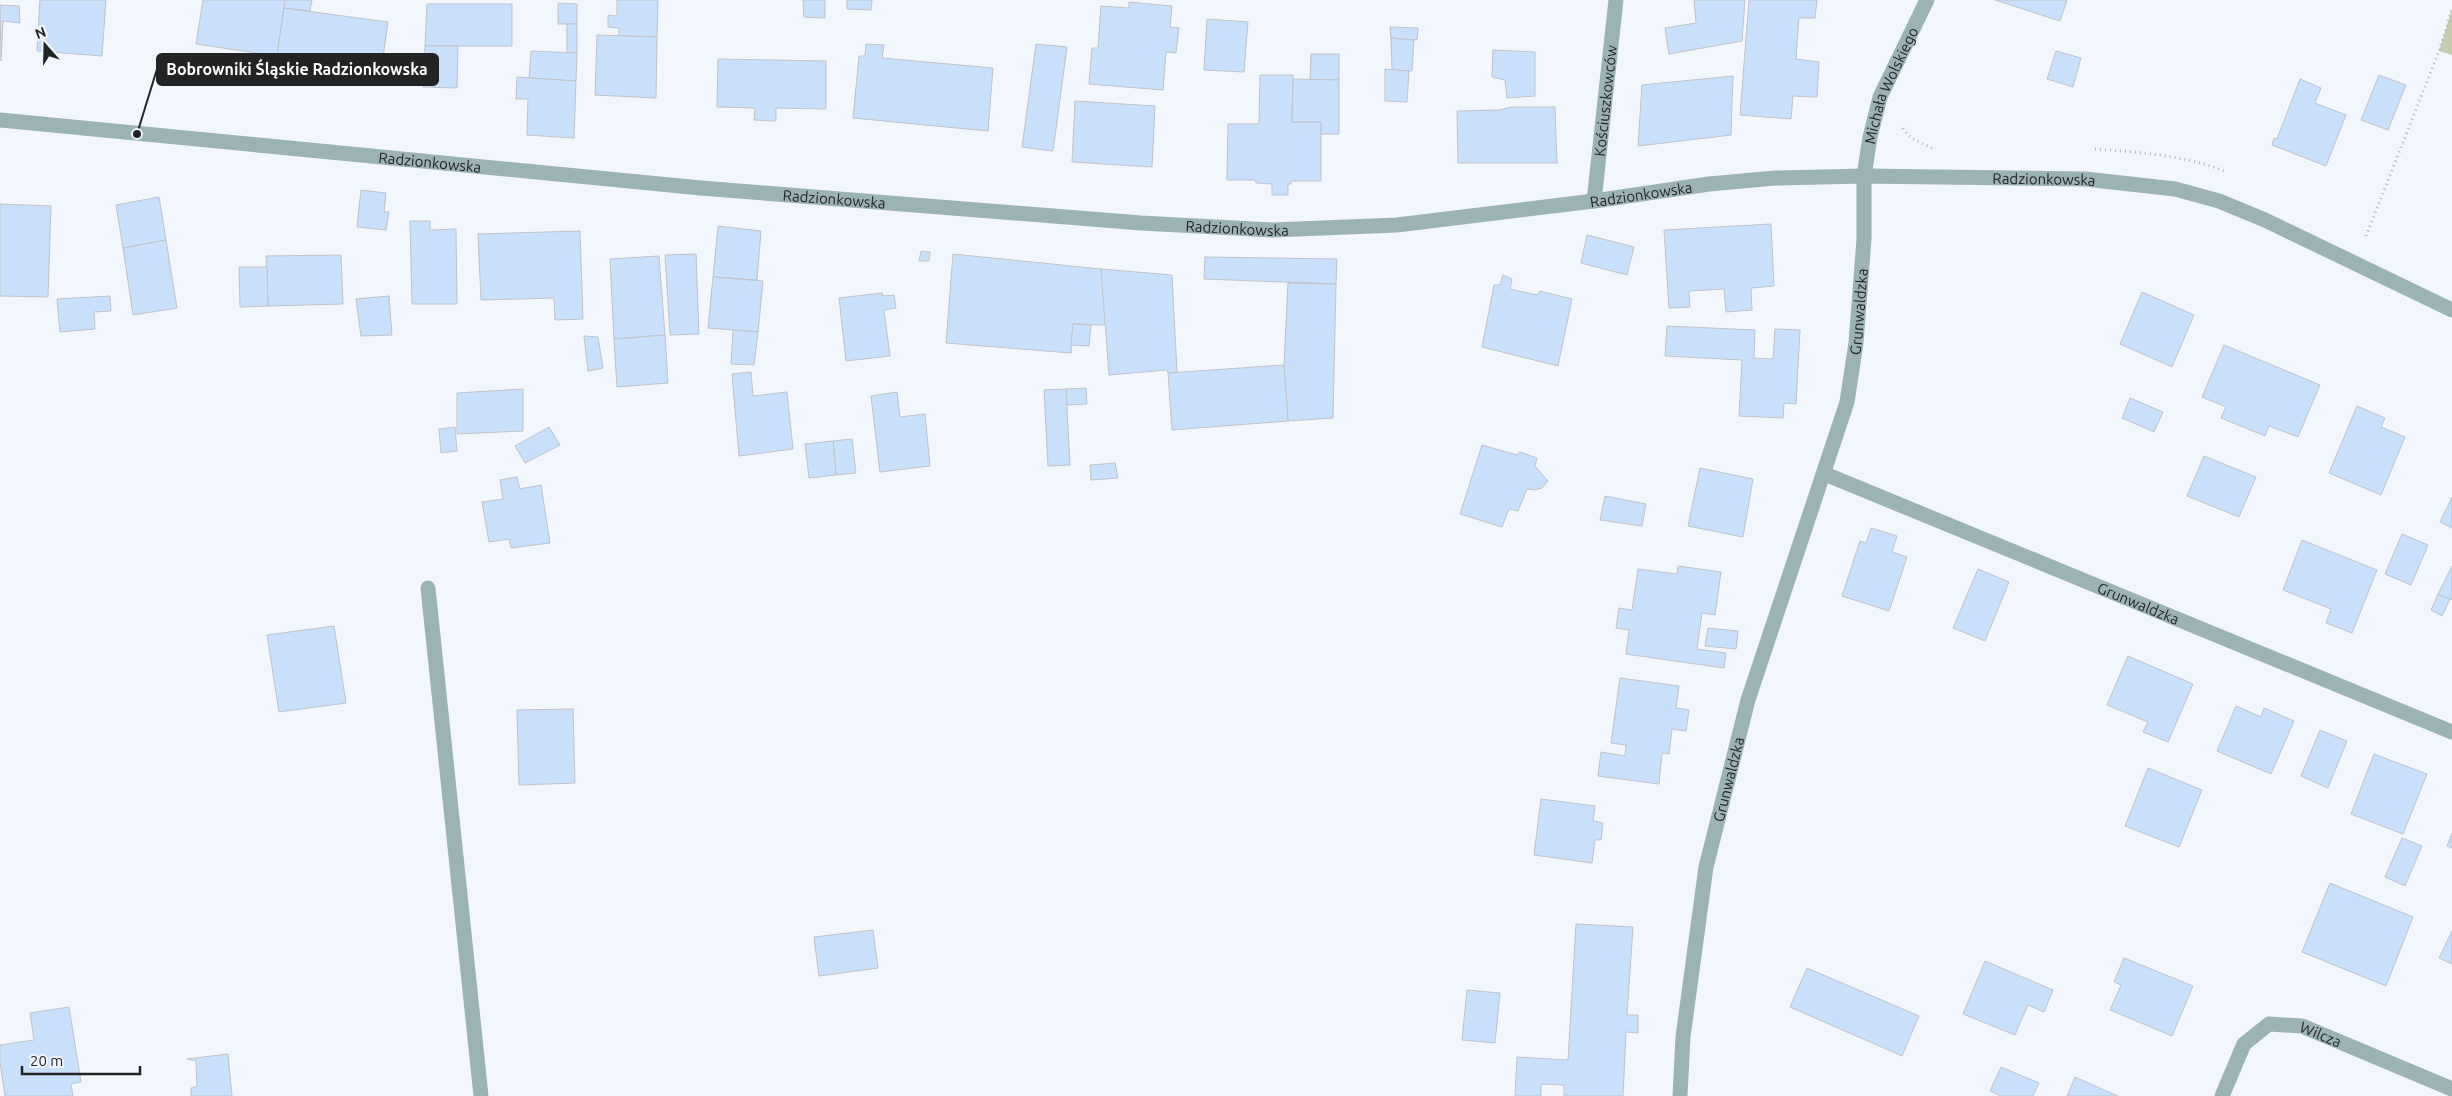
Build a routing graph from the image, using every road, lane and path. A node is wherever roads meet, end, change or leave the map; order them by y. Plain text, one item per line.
1 (1616, 0) edge
2 (1927, 0) edge
3 (2452, 9) edge
4 (0, 120) edge
5 (1899, 121) dead end
6 (1940, 148) dead end
7 (1864, 176) junction
8 (1594, 201) junction
9 (2356, 262) junction
10 (2452, 310) edge
11 (1825, 474) junction
12 (428, 588) dead end
13 (2452, 732) edge
14 (2452, 1089) edge
15 (482, 1096) edge
16 (1680, 1096) edge
17 (2222, 1096) edge

1 - 8 street, Kościuszkowców
2 - 7 street, Michała Wolskiego
3 - 9 path
4 - 8 street, Radzionkowska
5 - 6 path
7 - 8 street, Radzionkowska
7 - 9 street, Radzionkowska
7 - 11 street, Grunwaldzka
9 - 10 street, Radzionkowska
11 - 13 street, Grunwaldzka
11 - 16 street, Grunwaldzka
12 - 15 street
14 - 17 street, Wilcza

